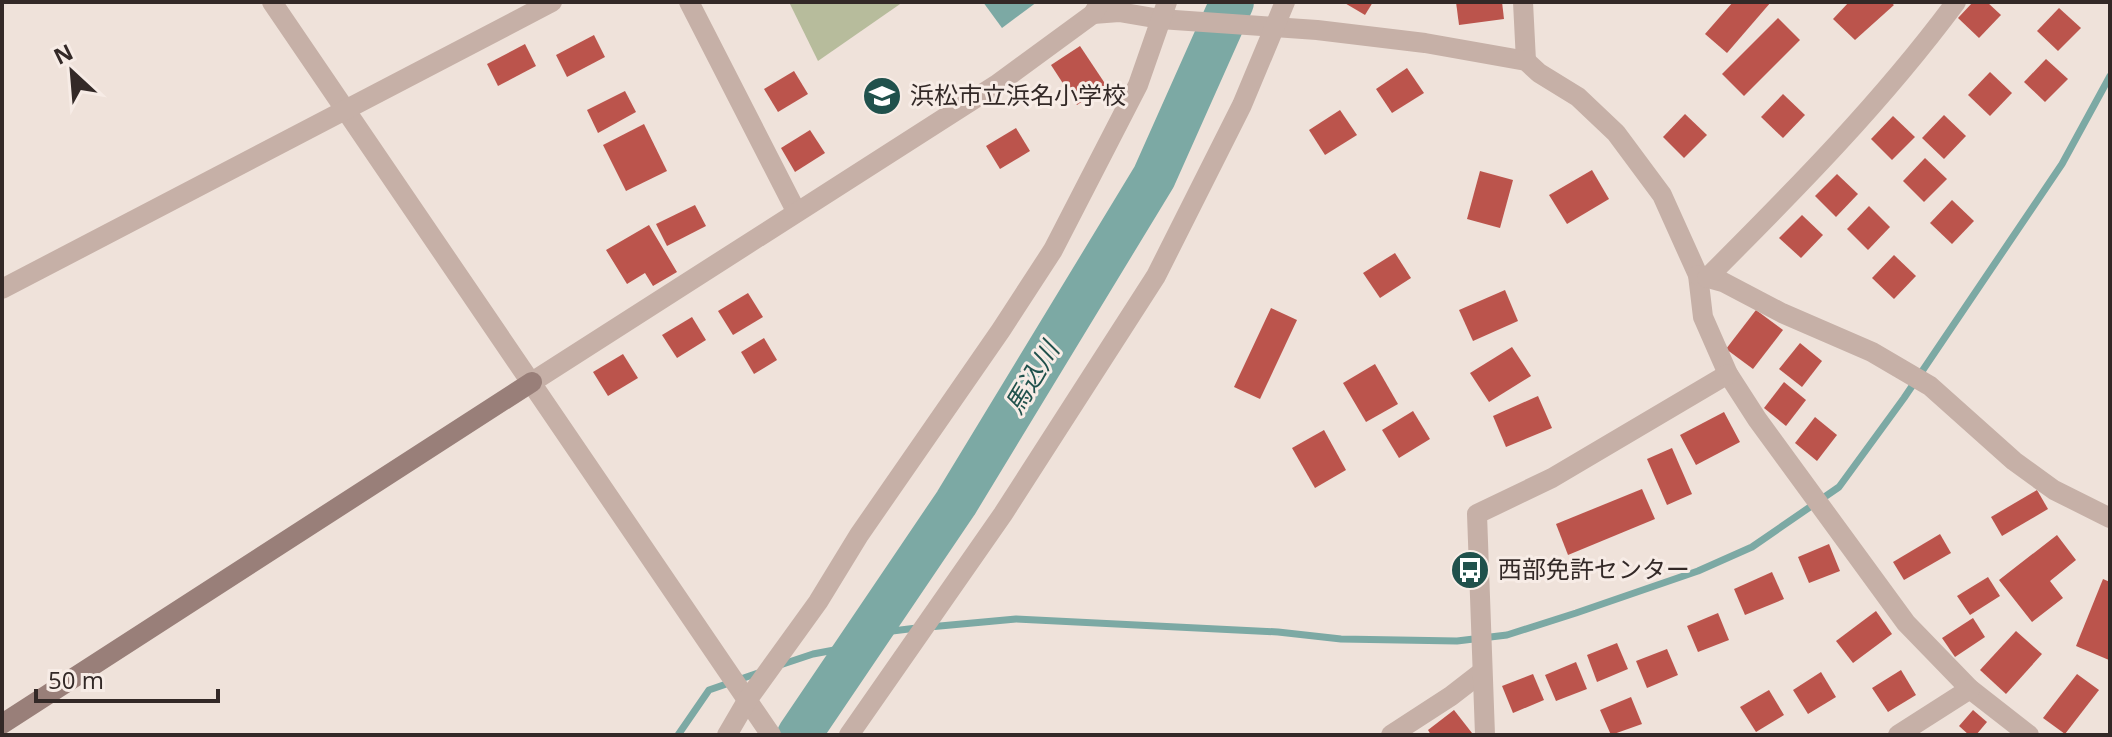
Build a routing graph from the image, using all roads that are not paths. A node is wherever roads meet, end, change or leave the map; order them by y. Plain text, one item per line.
1 (272, 2) edge
2 (552, 2) edge
3 (689, 2) edge
4 (1285, 2) edge
5 (1523, 2) edge
6 (1956, 2) edge
7 (1096, 8) edge
8 (1163, 11) edge
9 (1275, 27) junction
10 (1526, 61) junction
11 (345, 109) junction
12 (796, 211) junction
13 (1703, 276) junction
14 (2, 289) edge
15 (1728, 374) junction
16 (532, 382) junction
17 (2110, 518) edge
18 (1482, 663) junction
19 (1970, 689) junction
20 (749, 702) junction
21 (2, 724) edge
22 (727, 735) edge
23 (771, 735) edge
24 (849, 735) edge
25 (1391, 735) edge
26 (1485, 735) edge
27 (1898, 735) edge
28 (2029, 735) edge

1 - 11 street
2 - 11 street
3 - 12 street
4 - 9 street
5 - 10 street
6 - 13 street
7 - 8 street
7 - 12 street
8 - 9 street
8 - 20 street
9 - 10 street
9 - 24 street
10 - 13 street
11 - 14 street
11 - 16 street
12 - 16 street
13 - 15 street
13 - 17 street
15 - 18 street
15 - 19 street
16 - 20 street
16 - 21 street
18 - 25 street
18 - 26 street
19 - 27 street
19 - 28 street
20 - 22 street
20 - 23 street

